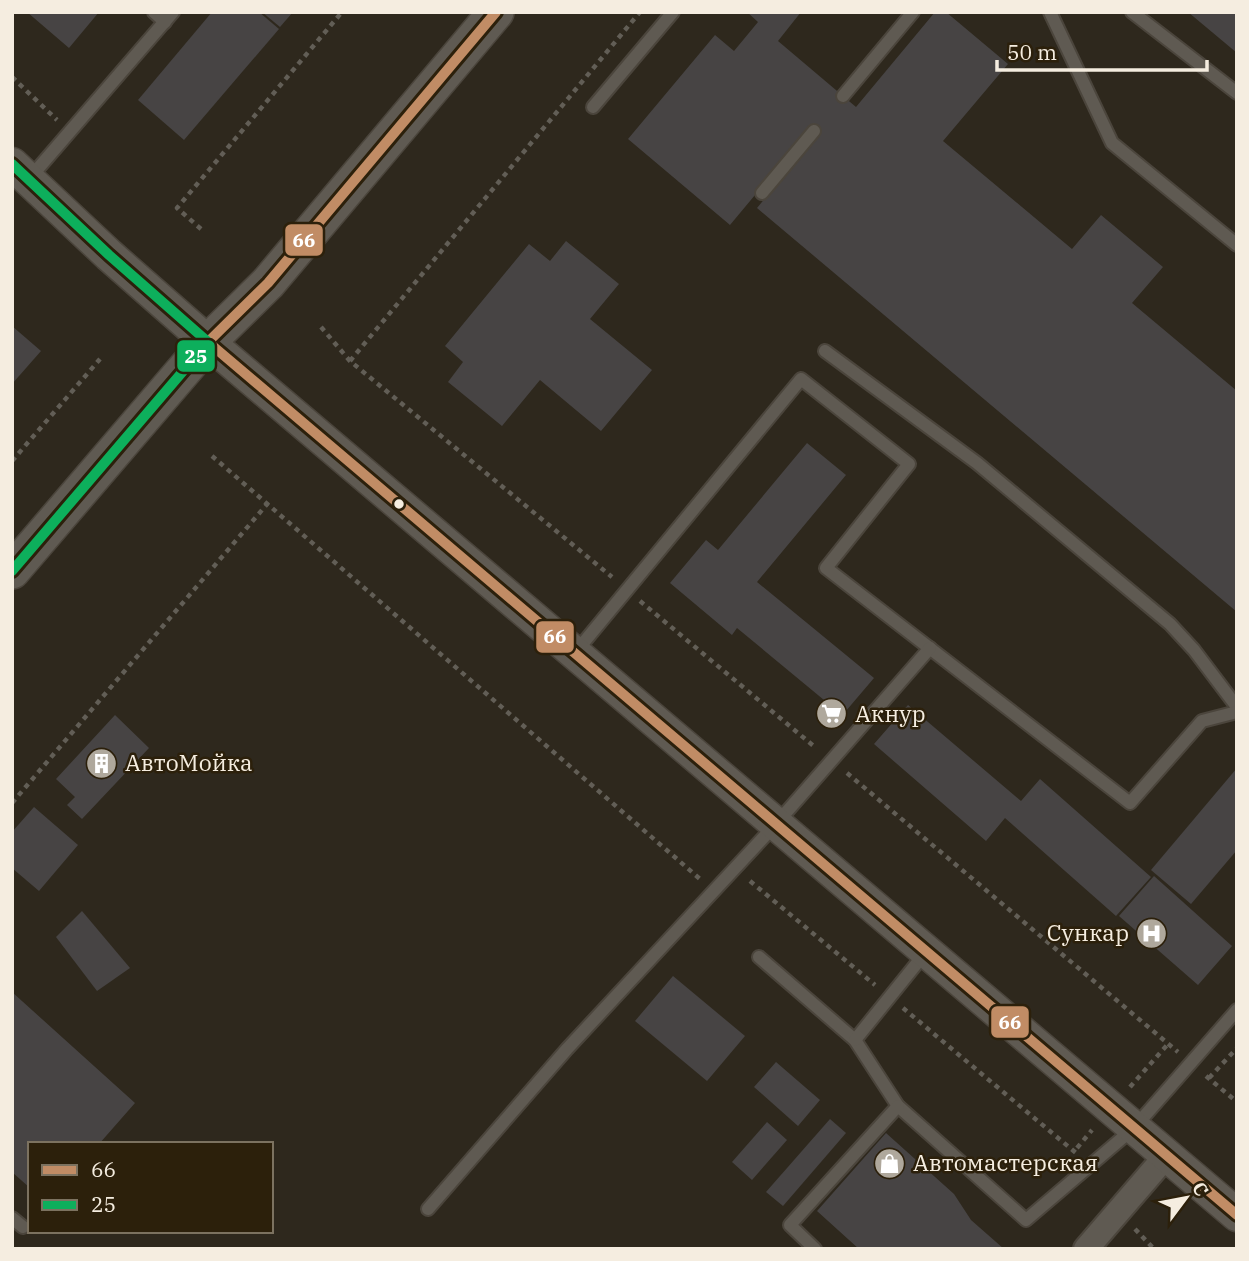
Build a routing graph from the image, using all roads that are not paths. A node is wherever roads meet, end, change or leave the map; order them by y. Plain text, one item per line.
1 (154, 12) edge
2 (496, 12) edge
3 (673, 12) edge
4 (914, 12) edge
5 (1050, 12) edge
6 (1132, 12) edge
7 (169, 17) edge
8 (1237, 93) edge
9 (843, 96) dead end
10 (593, 107) dead end
11 (814, 131) dead end
12 (18, 174) edge
13 (762, 193) dead end
14 (1237, 245) edge
15 (208, 342) junction
16 (825, 351) dead end
17 (12, 571) edge
18 (930, 648) junction
19 (575, 653) junction
20 (1237, 707) edge
21 (1237, 712) edge
22 (776, 824) junction
23 (926, 951) junction
24 (759, 957) dead end
25 (1237, 1010) edge
26 (855, 1040) junction
27 (898, 1106) junction
28 (1134, 1128) junction
29 (1166, 1156) junction
30 (428, 1209) dead end
31 (1237, 1215) edge
32 (815, 1249) edge
33 (1086, 1249) edge

1 - 7 lane
2 - 15 main road
3 - 10 lane
4 - 9 lane
5 - 14 lane
6 - 8 lane
7 - 12 lane
11 - 13 lane
12 - 15 street
15 - 17 main road
15 - 19 street
16 - 20 lane
18 - 19 lane
18 - 21 lane
18 - 22 lane
19 - 22 street
22 - 23 street
22 - 30 lane
23 - 26 lane
23 - 28 street
24 - 26 lane
25 - 28 lane
26 - 27 lane
27 - 28 lane
27 - 32 lane
28 - 29 street
29 - 31 street
29 - 33 street

